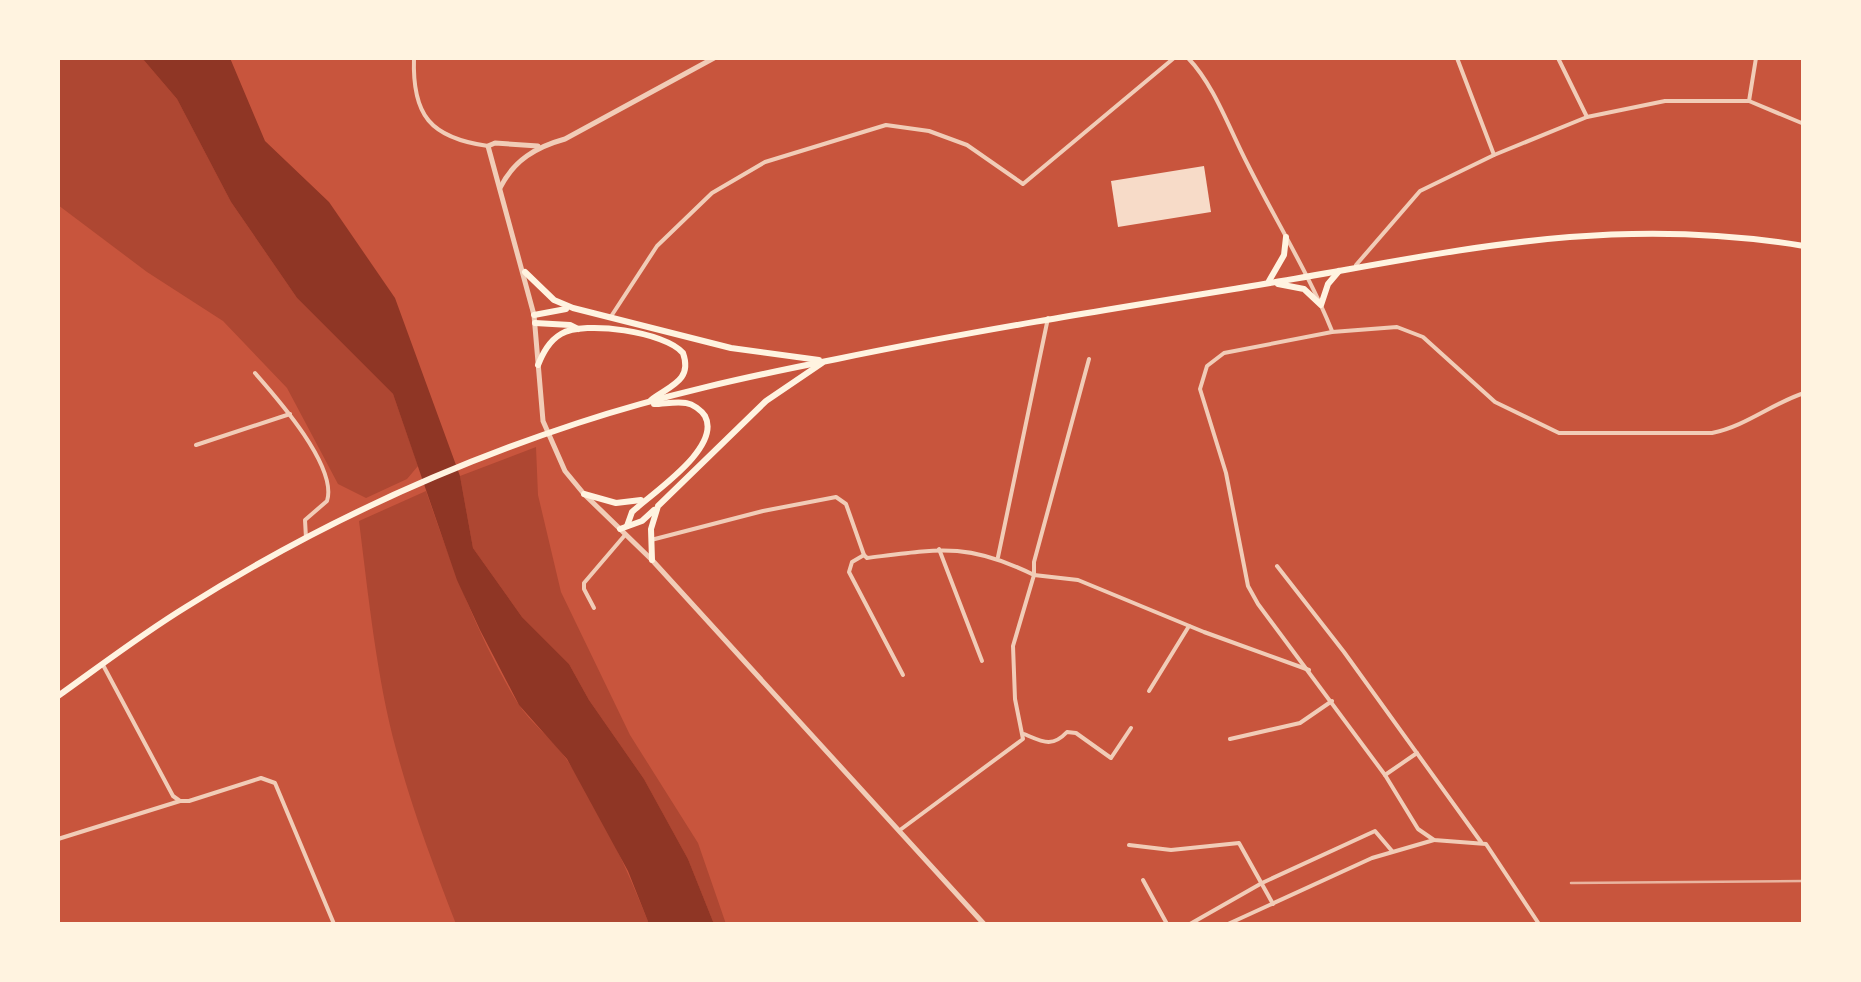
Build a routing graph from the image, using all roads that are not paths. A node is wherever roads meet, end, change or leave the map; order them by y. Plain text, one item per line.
1 (414, 58) edge
2 (714, 58) edge
3 (1174, 58) edge
4 (1188, 58) edge
5 (1457, 58) edge
6 (1558, 58) edge
7 (1756, 58) edge
8 (1750, 101) junction
9 (1587, 117) junction
10 (1804, 124) edge
11 (488, 146) junction
12 (538, 146) junction
13 (1494, 154) junction
14 (500, 188) junction
15 (1286, 237) junction
16 (1804, 246) edge
17 (1356, 265) junction
18 (1341, 269) junction
19 (525, 272) junction
20 (1307, 276) junction
21 (1267, 284) junction
22 (1321, 304) junction
23 (572, 308) junction
24 (610, 318) junction
25 (1048, 318) junction
26 (535, 319) junction
27 (578, 330) junction
28 (1332, 332) junction
29 (1089, 359) dead end
30 (824, 361) junction
31 (538, 366) junction
32 (255, 374) dead end
33 (1804, 393) edge
34 (648, 403) junction
35 (290, 414) junction
36 (196, 445) dead end
37 (584, 494) junction
38 (647, 498) junction
39 (658, 506) junction
40 (624, 530) junction
41 (306, 538) junction
42 (651, 540) junction
43 (939, 549) junction
44 (864, 555) junction
45 (998, 558) junction
46 (652, 560) junction
47 (1277, 566) dead end
48 (1034, 574) junction
49 (594, 608) dead end
50 (1188, 626) junction
51 (982, 660) dead end
52 (103, 664) junction
53 (1309, 670) junction
54 (903, 676) dead end
55 (1149, 691) dead end
56 (58, 696) edge
57 (1332, 701) junction
58 (1131, 728) dead end
59 (1024, 734) junction
60 (1230, 739) dead end
61 (1418, 753) junction
62 (1386, 774) junction
63 (180, 801) junction
64 (900, 830) junction
65 (58, 838) edge
66 (1434, 840) junction
67 (1481, 842) junction
68 (1129, 845) dead end
69 (1392, 851) junction
70 (1142, 880) dead end
71 (1262, 883) junction
72 (1273, 904) junction
73 (334, 924) edge
74 (984, 924) edge
75 (1167, 924) edge
76 (1190, 924) edge
77 (1228, 924) edge
78 (1538, 924) edge

1 - 11 street
2 - 12 street
3 - 24 street
4 - 15 street
5 - 13 street
6 - 9 street
7 - 8 street
8 - 9 street
8 - 10 street
9 - 13 street
11 - 12 street
11 - 14 street
12 - 14 street
13 - 17 street
14 - 19 street
15 - 20 street
15 - 21 main road
16 - 17 main road
17 - 18 main road
18 - 20 main road
18 - 22 main road
19 - 23 main road
19 - 26 street
20 - 21 main road
20 - 22 street
21 - 22 main road
21 - 25 main road
22 - 28 street
23 - 24 main road
23 - 26 main road
24 - 30 main road
25 - 30 main road
25 - 45 street
26 - 27 main road
26 - 31 street
27 - 31 main road
27 - 34 main road
28 - 33 street
28 - 53 street
29 - 48 street
30 - 34 main road
30 - 39 main road
31 - 37 street
32 - 35 street
34 - 38 main road
34 - 41 main road
35 - 36 street
35 - 41 street
37 - 38 main road
37 - 40 street
38 - 40 main road
39 - 40 main road
39 - 42 main road
40 - 46 street
40 - 49 street
41 - 52 main road
42 - 44 street
42 - 46 main road
43 - 44 street
43 - 45 street
43 - 51 street
44 - 54 street
45 - 48 street
46 - 64 street
47 - 61 street
48 - 50 street
48 - 59 street
50 - 53 street
50 - 55 street
52 - 56 main road
52 - 63 street
53 - 57 street
57 - 60 street
57 - 62 street
58 - 59 street
59 - 64 street
61 - 62 street
61 - 67 street
62 - 66 street
63 - 65 street
63 - 73 street
64 - 74 street
66 - 67 street
66 - 69 street
67 - 78 street
68 - 71 street
69 - 71 street
69 - 72 street
70 - 75 street
71 - 72 street
71 - 76 street
72 - 77 street

